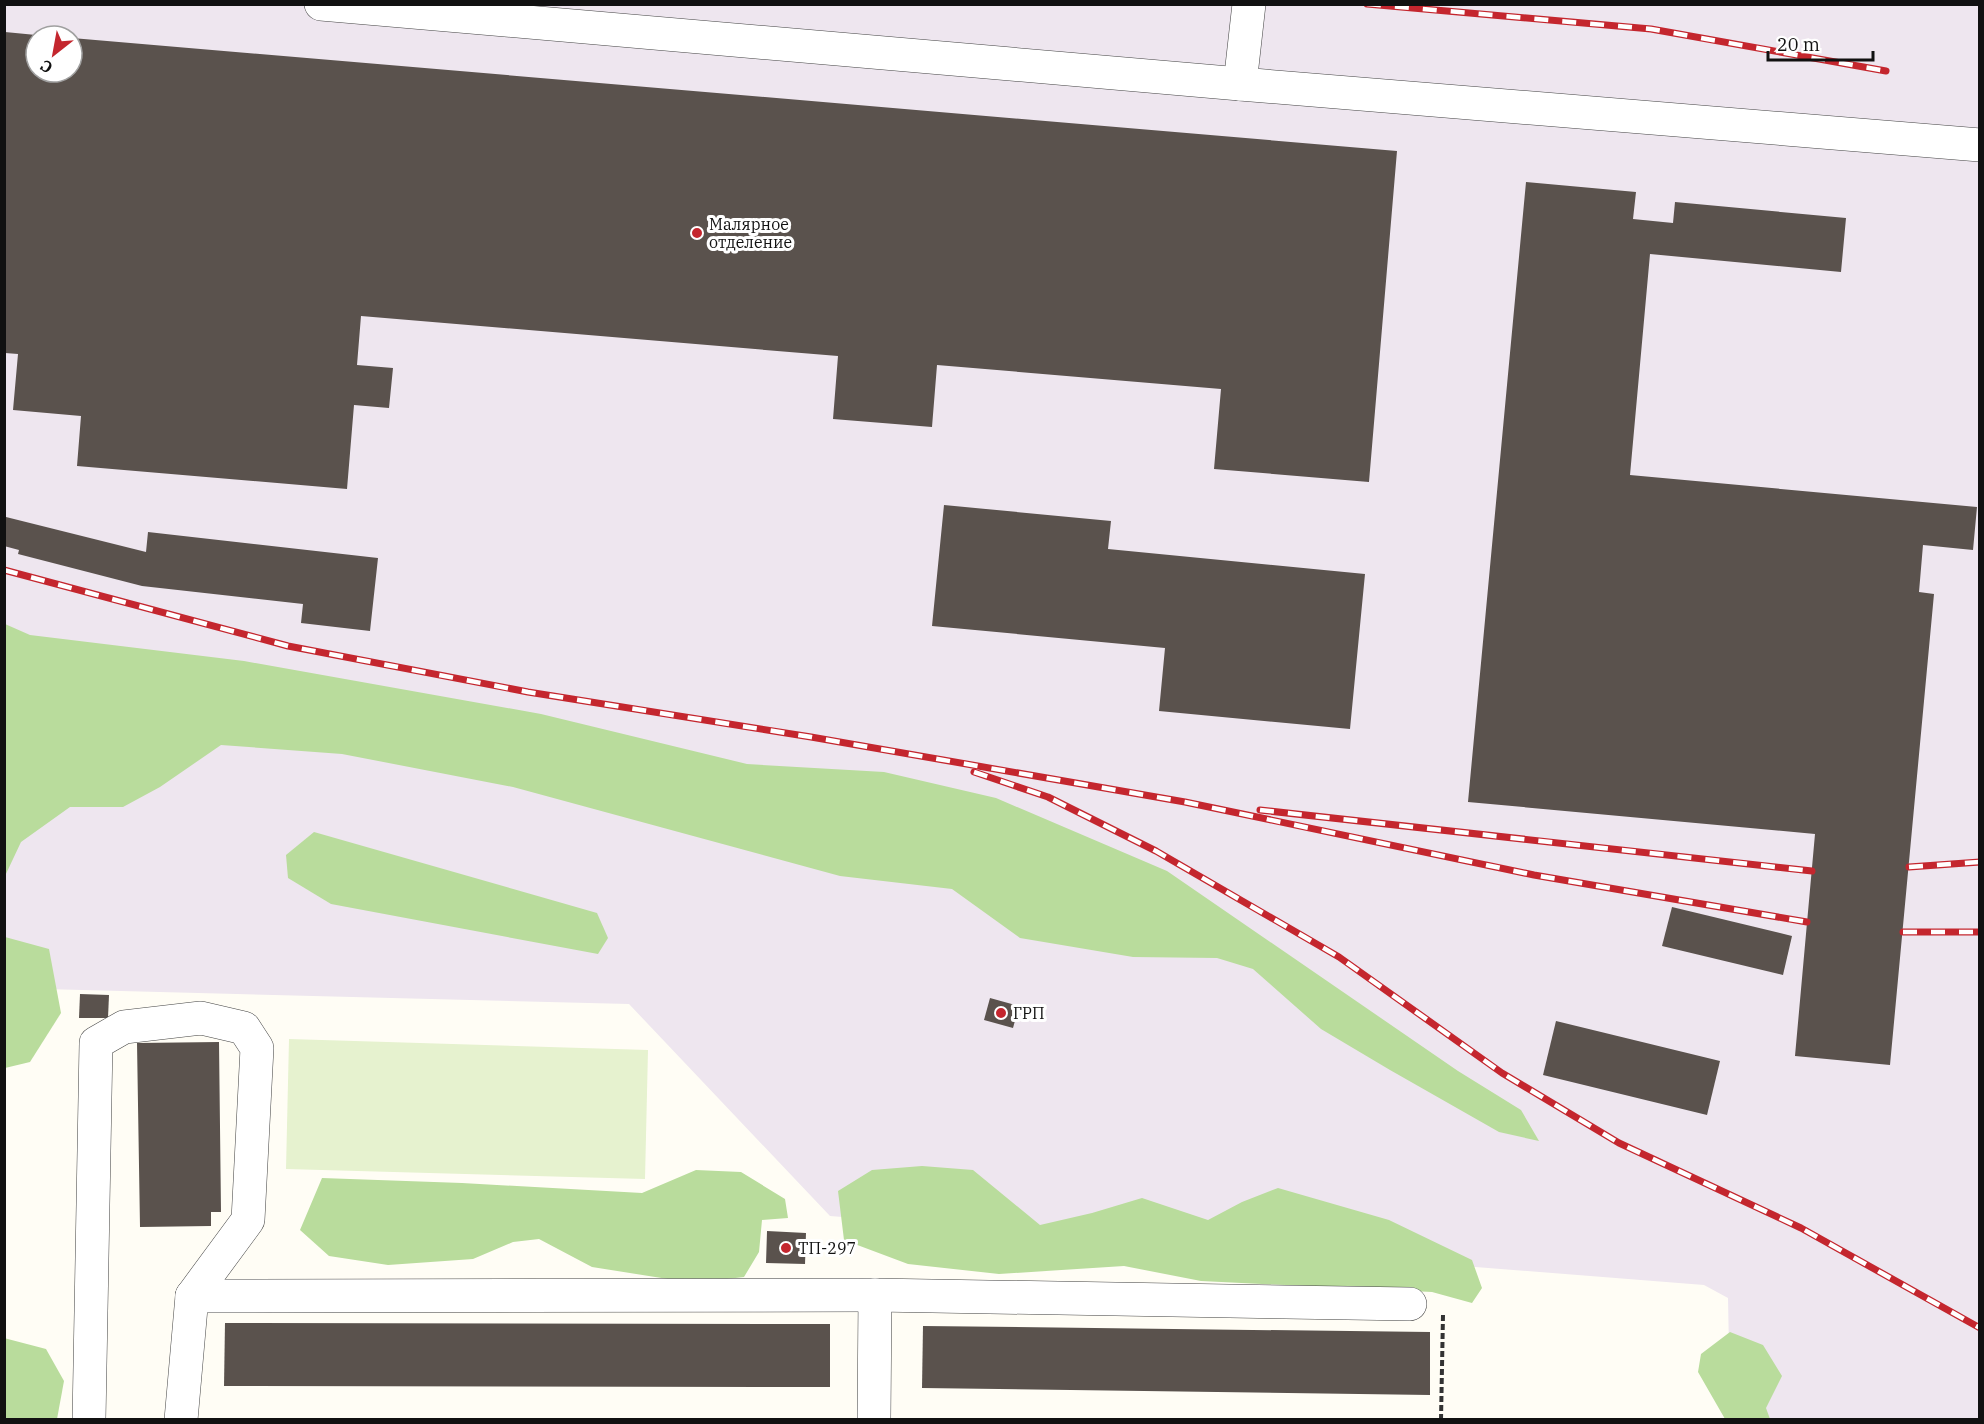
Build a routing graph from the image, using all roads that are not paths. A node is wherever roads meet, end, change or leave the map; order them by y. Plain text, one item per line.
1 (321, 4) edge
2 (1249, 4) edge
3 (1240, 84) junction
4 (1980, 145) edge
5 (875, 1295) junction
6 (192, 1296) junction
7 (1410, 1304) road end
8 (89, 1419) edge
9 (181, 1419) edge
10 (874, 1419) edge

1 - 3 lane
2 - 3 lane
3 - 4 lane
5 - 6 lane
5 - 7 lane
5 - 10 lane
6 - 8 lane
6 - 9 lane

